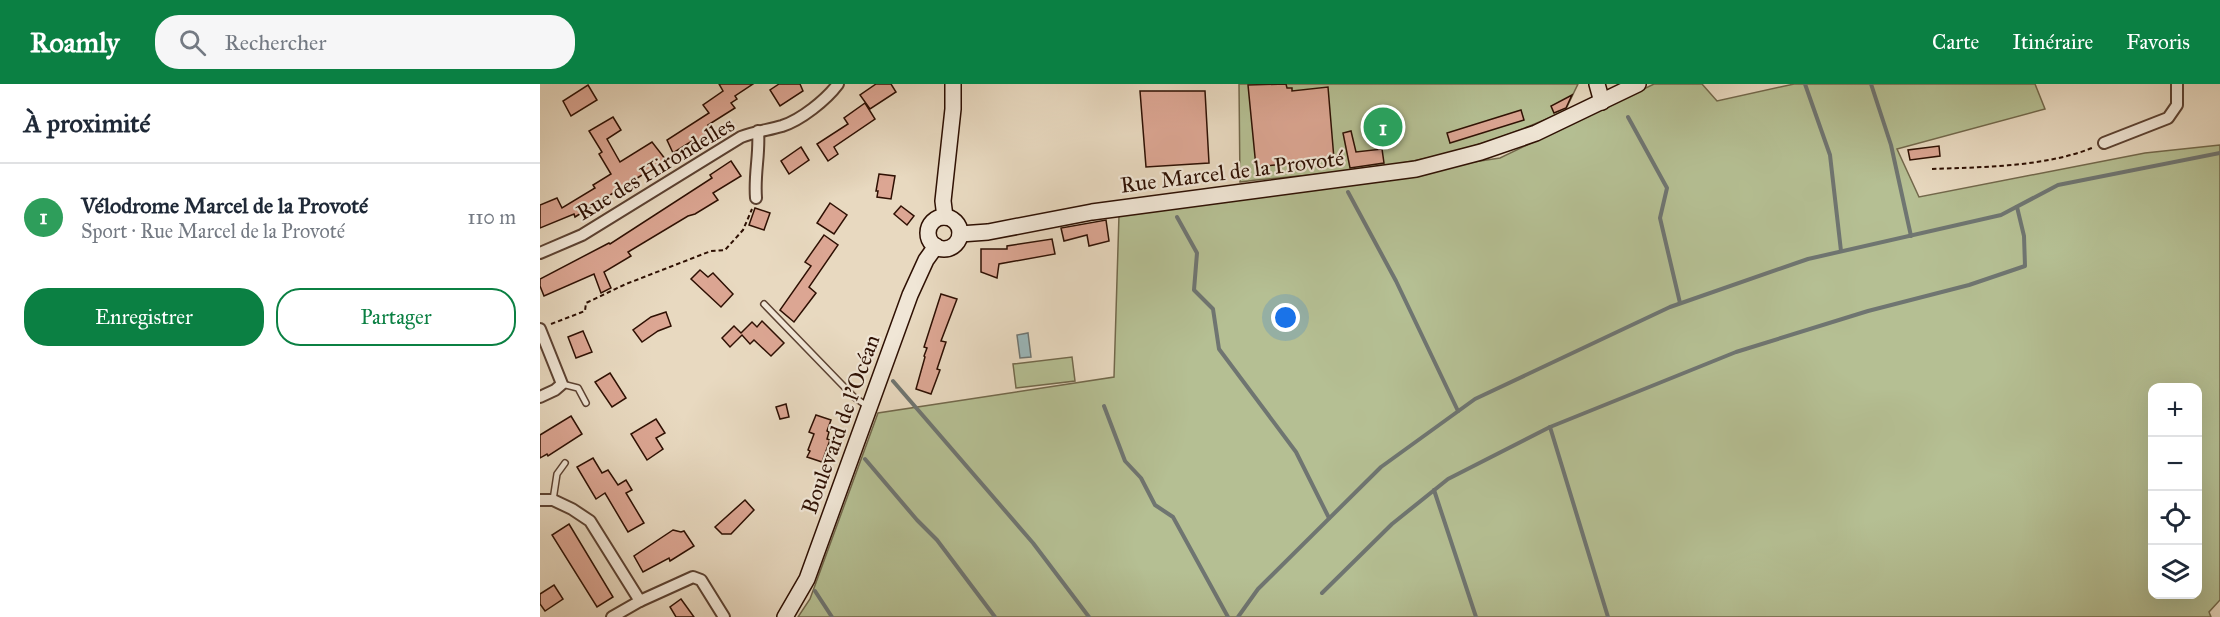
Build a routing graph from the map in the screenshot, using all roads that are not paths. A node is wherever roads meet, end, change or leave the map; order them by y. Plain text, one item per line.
1 (838, 84) edge
2 (953, 84) edge
3 (1597, 84) edge
4 (1638, 84) edge
5 (2177, 84) edge
6 (1602, 102) junction
7 (758, 131) junction
8 (2104, 143) road end
9 (756, 198) road end
10 (945, 217) junction
11 (960, 234) junction
12 (936, 246) junction
13 (540, 253) edge
14 (764, 304) dead end
15 (545, 326) edge
16 (562, 384) junction
17 (540, 397) edge
18 (586, 404) dead end
19 (871, 408) junction
20 (565, 463) dead end
21 (540, 500) edge
22 (553, 500) junction
23 (640, 601) junction
24 (612, 617) edge
25 (724, 617) edge
26 (785, 617) edge

1 - 7 street, Rue des Hirondelles
2 - 10 main road
3 - 6 main road
4 - 6 main road, Rue Marcel de la Provoté
5 - 8 street
6 - 11 main road, Rue Marcel de la Provoté
7 - 9 street, Rue des Hirondelles
7 - 13 street, Rue des Hirondelles
10 - 11 main road
10 - 12 main road
11 - 12 main road
12 - 19 main road, Boulevard de l'Océan
14 - 19 lane
15 - 16 street
16 - 17 street
16 - 18 lane
19 - 26 main road, Boulevard de l'Océan
20 - 22 lane
21 - 22 street
22 - 23 street
23 - 24 street
23 - 25 street

